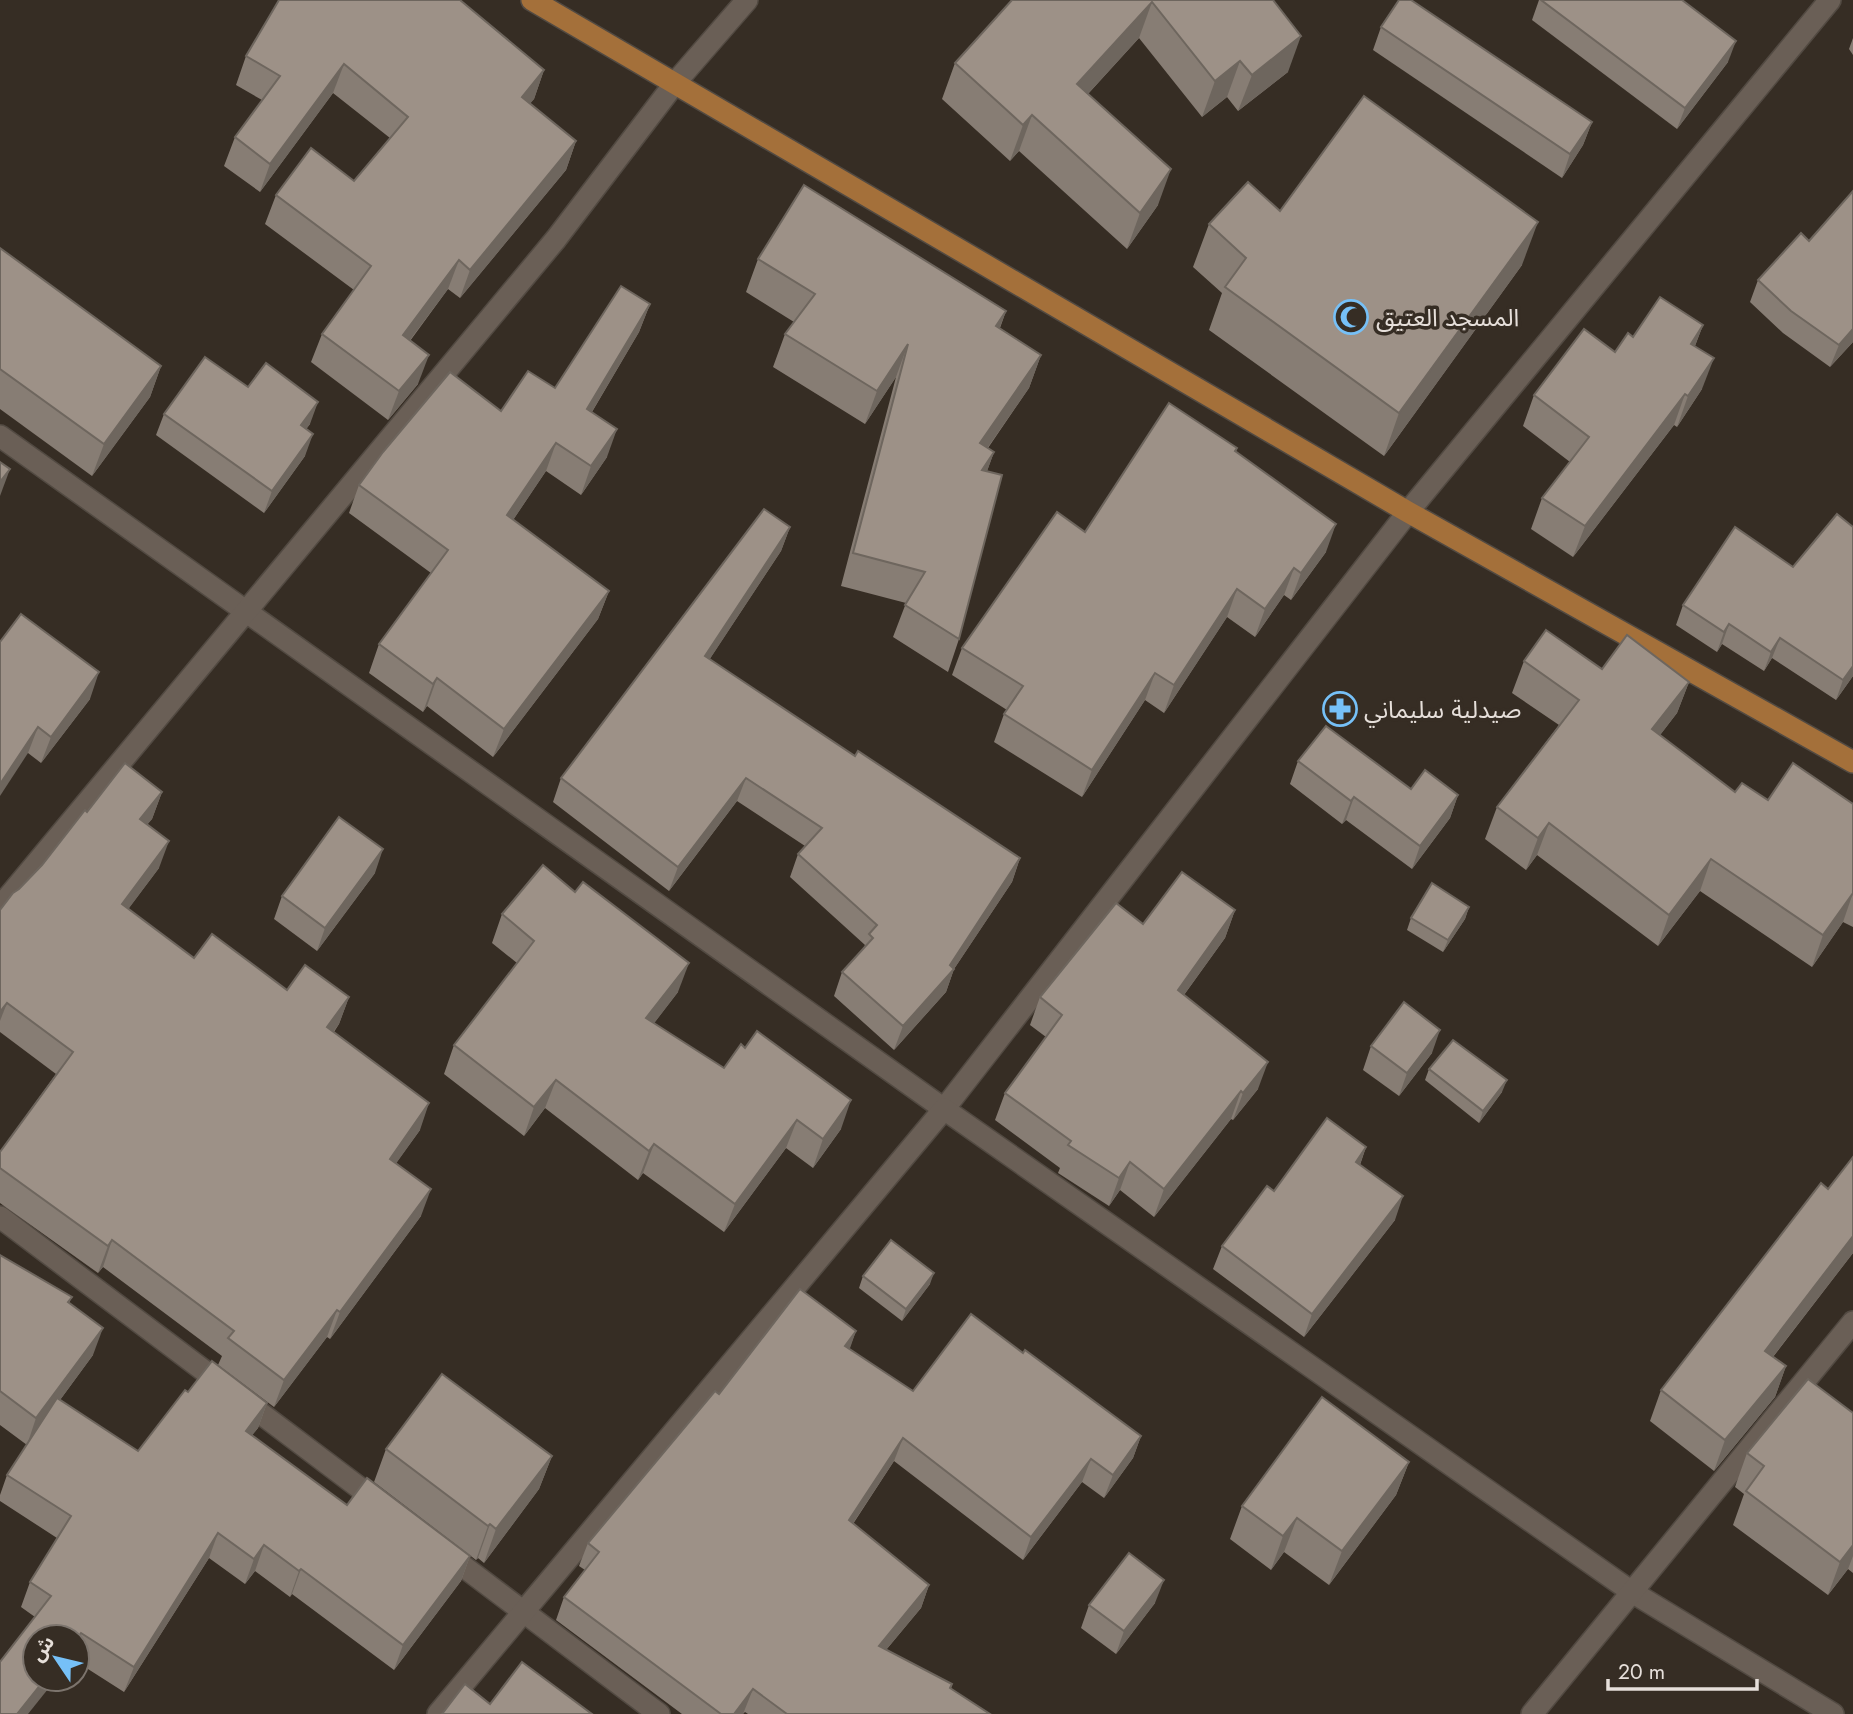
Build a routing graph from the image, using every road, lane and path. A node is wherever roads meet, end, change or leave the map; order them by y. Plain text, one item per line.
1 (532, 0) edge
2 (747, 0) edge
3 (1830, 0) edge
4 (675, 83) junction
5 (0, 436) edge
6 (1408, 512) junction
7 (246, 611) junction
8 (1853, 762) edge
9 (0, 907) edge
10 (944, 1109) junction
11 (0, 1217) edge
12 (1853, 1322) edge
13 (401, 1519) edge
14 (423, 1536) edge
15 (1632, 1592) junction
16 (523, 1612) junction
17 (438, 1714) edge
18 (659, 1714) edge
19 (1532, 1714) edge
20 (1833, 1714) edge

1 - 4 main road
2 - 4 street
3 - 6 street
4 - 6 main road
4 - 7 street
5 - 7 street
6 - 8 main road
6 - 10 street
7 - 9 street
7 - 10 street
10 - 15 street
10 - 16 street
11 - 13 street
12 - 15 street
14 - 16 street
15 - 19 street
15 - 20 street
16 - 17 street
16 - 18 street

